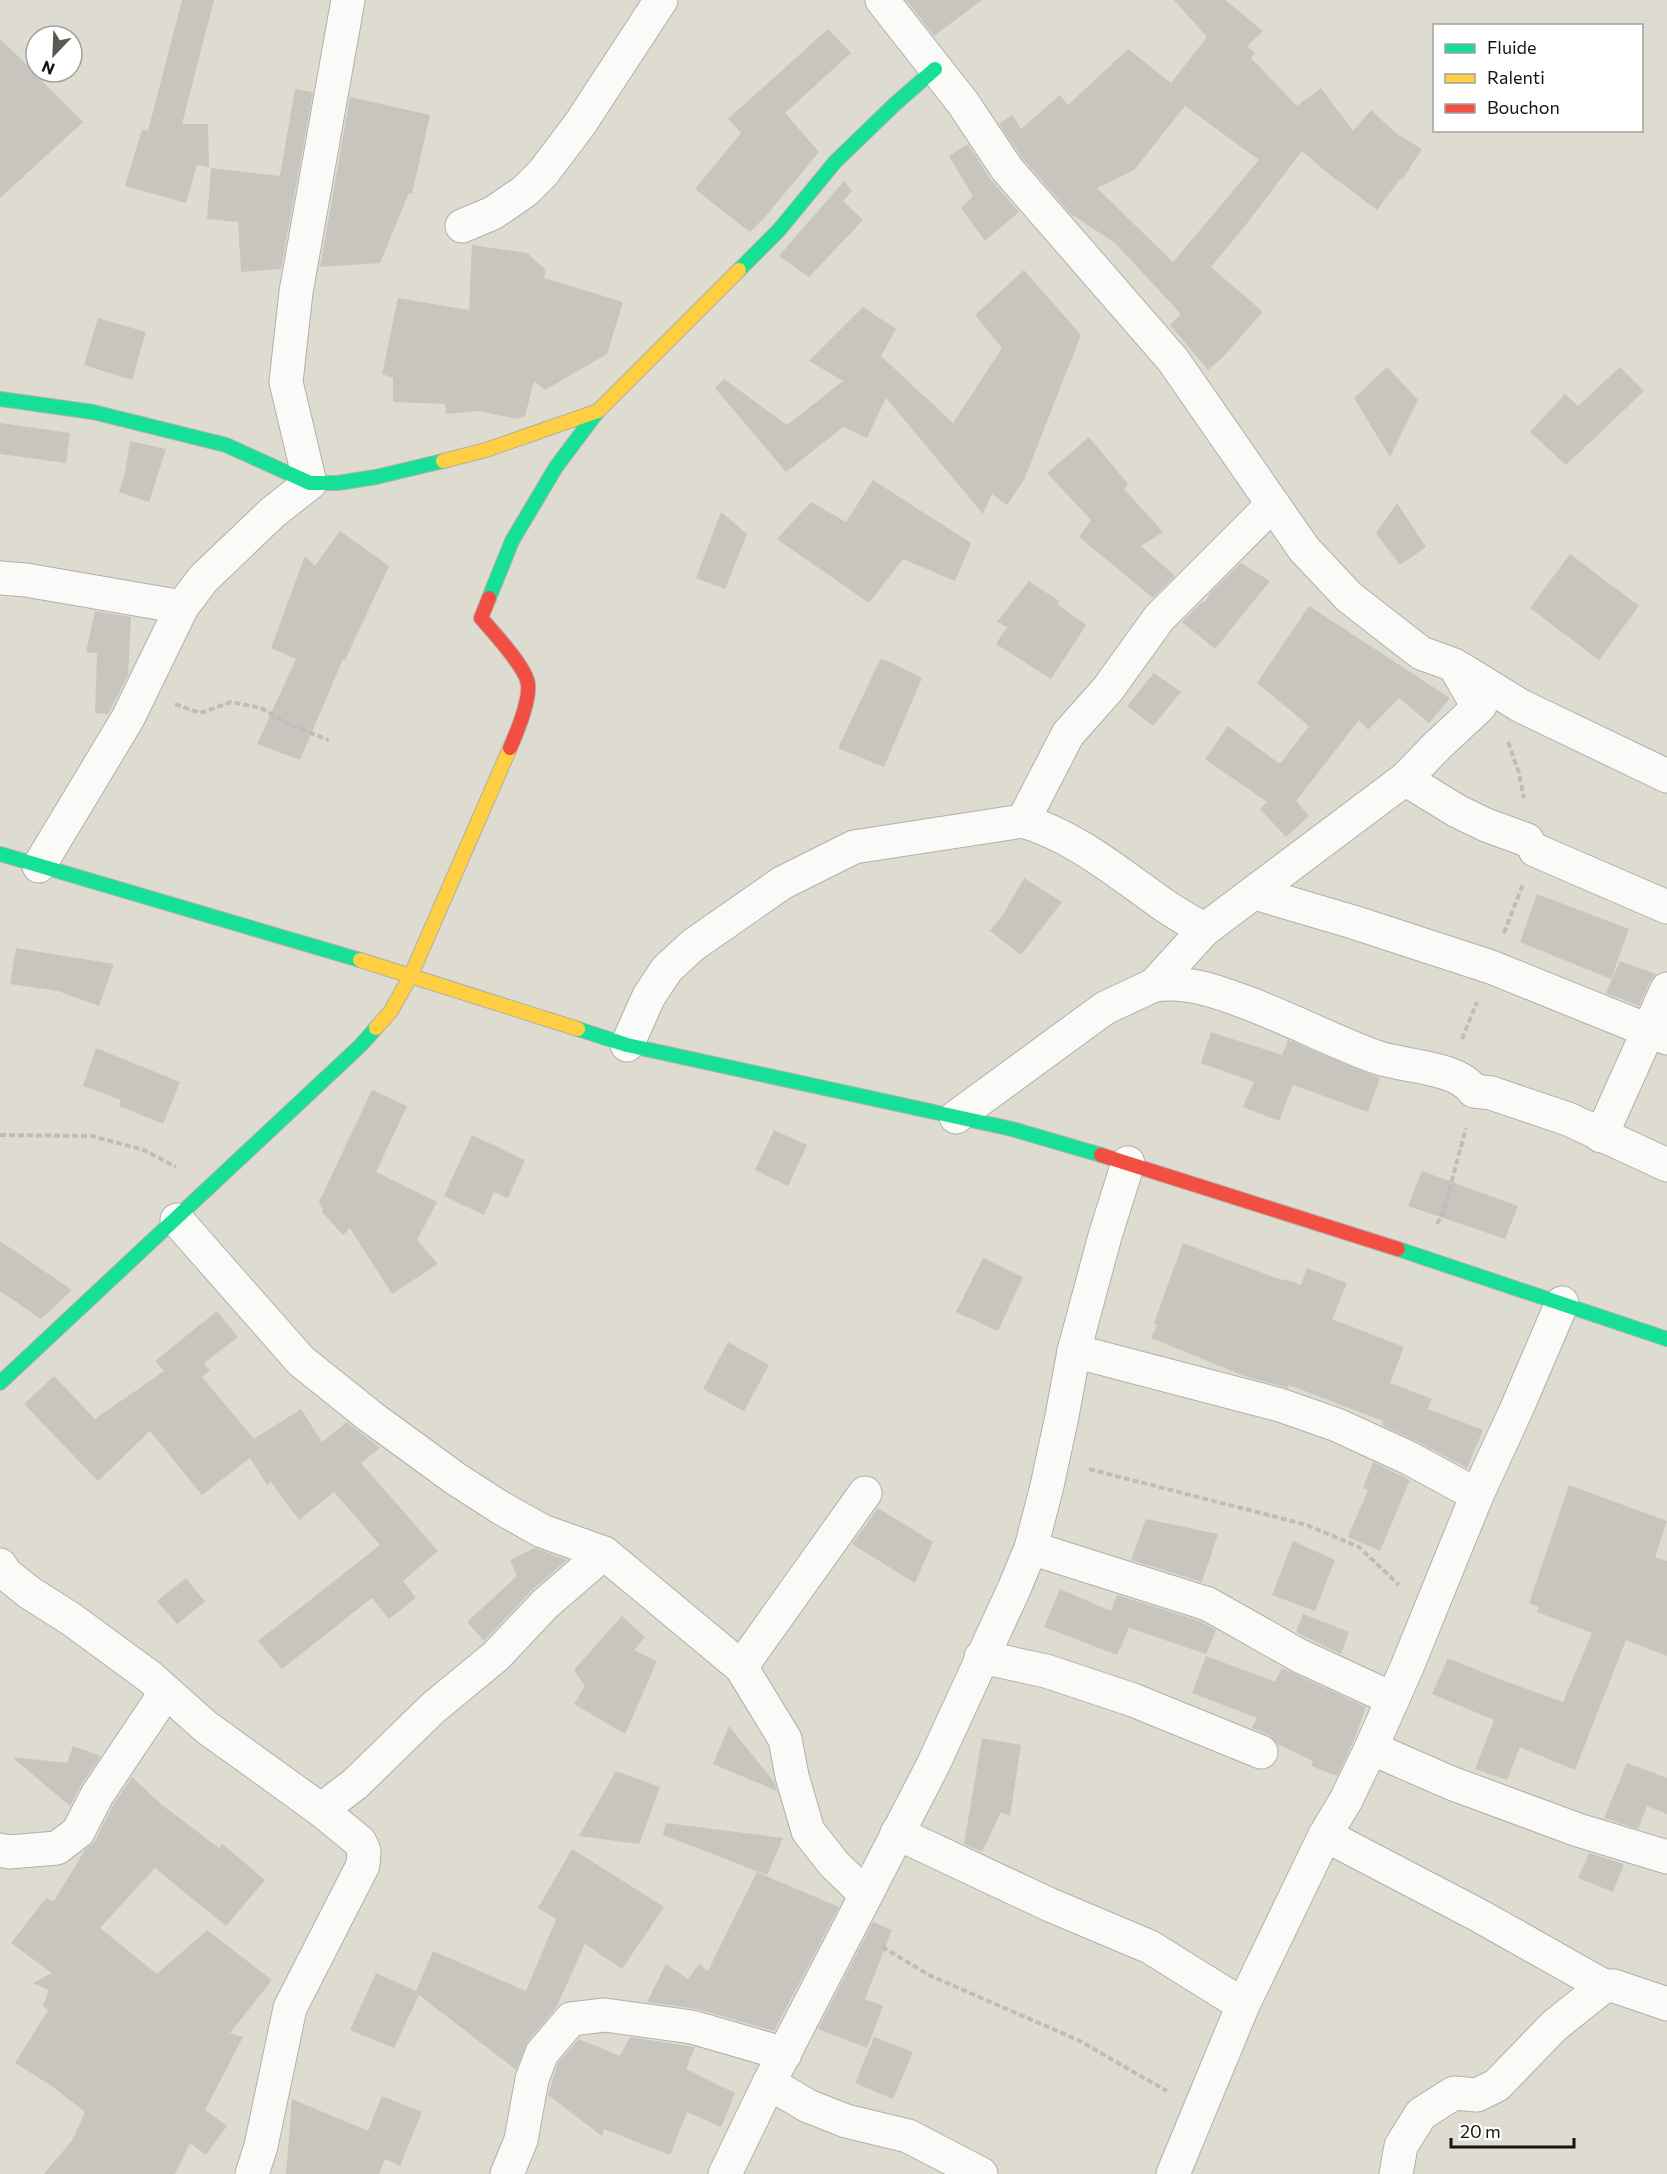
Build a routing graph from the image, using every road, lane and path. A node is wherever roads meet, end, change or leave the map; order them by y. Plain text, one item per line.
1 (348, 0) edge
2 (661, 0) edge
3 (882, 0) edge
4 (935, 69) junction
5 (462, 226) dead end
6 (0, 399) edge
7 (598, 411) junction
8 (310, 483) junction
9 (1274, 504) junction
10 (0, 578) edge
11 (182, 607) junction
12 (1454, 665) junction
13 (140, 691) junction
14 (1477, 702) junction
15 (330, 740) dead end
16 (1667, 776) edge
17 (1405, 779) junction
18 (1023, 821) junction
19 (1531, 845) junction
20 (0, 854) edge
21 (39, 866) junction
22 (1255, 894) junction
23 (1667, 908) edge
24 (1204, 930) junction
25 (1491, 967) junction
26 (411, 975) junction
27 (1154, 985) junction
28 (1667, 989) edge
29 (1657, 1035) edge
30 (627, 1045) junction
31 (1463, 1083) junction
32 (956, 1117) junction
33 (0, 1135) edge
34 (1601, 1136) junction
35 (1128, 1163) junction
36 (1667, 1165) edge
37 (209, 1188) junction
38 (177, 1220) junction
39 (1422, 1257) junction
40 (1562, 1303) junction
41 (1667, 1339) edge
42 (1074, 1351) junction
43 (0, 1383) edge
44 (1053, 1460) junction
45 (865, 1493) dead end
46 (1477, 1495) junction
47 (1031, 1548) junction
48 (604, 1554) junction
49 (0, 1565) edge
50 (1428, 1613) junction
51 (981, 1657) junction
52 (741, 1667) junction
53 (166, 1692) junction
54 (1393, 1699) junction
55 (1371, 1748) junction
56 (1261, 1752) dead end
57 (321, 1810) junction
58 (897, 1833) junction
59 (1325, 1835) junction
60 (0, 1850) edge
61 (1667, 1857) edge
62 (866, 1895) junction
63 (845, 1934) junction
64 (1604, 1986) junction
65 (1667, 2004) edge
66 (1243, 2005) junction
67 (785, 2054) junction
68 (769, 2083) junction
69 (1199, 2110) junction
70 (252, 2174) edge
71 (507, 2174) edge
72 (725, 2174) edge
73 (981, 2174) edge
74 (1173, 2174) edge
75 (1396, 2174) edge

1 - 8 street
2 - 5 street
3 - 4 street
4 - 7 street
4 - 9 street
6 - 8 street
7 - 8 street
7 - 26 street
8 - 11 street
9 - 12 street
9 - 18 street
10 - 11 street
11 - 13 street
12 - 14 street
12 - 16 street
13 - 15 path
13 - 21 street
14 - 17 street
14 - 19 path
17 - 19 street
17 - 22 street
18 - 24 street
18 - 30 street
19 - 23 street
19 - 25 path
20 - 21 street
21 - 26 street
22 - 24 street
22 - 25 street
24 - 27 street
25 - 29 street
25 - 31 path
26 - 30 street
26 - 37 street
27 - 31 street
27 - 32 street
28 - 29 street
29 - 34 street
30 - 32 street
31 - 34 street
31 - 39 path
32 - 35 street
33 - 37 path
34 - 36 street
35 - 39 street
35 - 42 street
37 - 38 street
38 - 43 street
38 - 48 street
39 - 40 street
40 - 41 street
40 - 46 street
42 - 44 street
42 - 46 street
44 - 47 street
44 - 50 path
45 - 52 street
46 - 50 street
47 - 51 street
47 - 54 street
48 - 52 street
48 - 57 street
49 - 53 street
50 - 54 street
51 - 56 street
51 - 58 street
52 - 62 street
53 - 57 street
53 - 60 street
54 - 55 street
55 - 59 street
55 - 61 street
57 - 70 street
58 - 62 street
58 - 66 street
59 - 64 street
59 - 66 street
62 - 63 street
63 - 67 street
63 - 69 path
64 - 65 street
64 - 75 street
66 - 69 street
67 - 68 street
67 - 71 street
68 - 72 street
68 - 73 street
69 - 74 street

